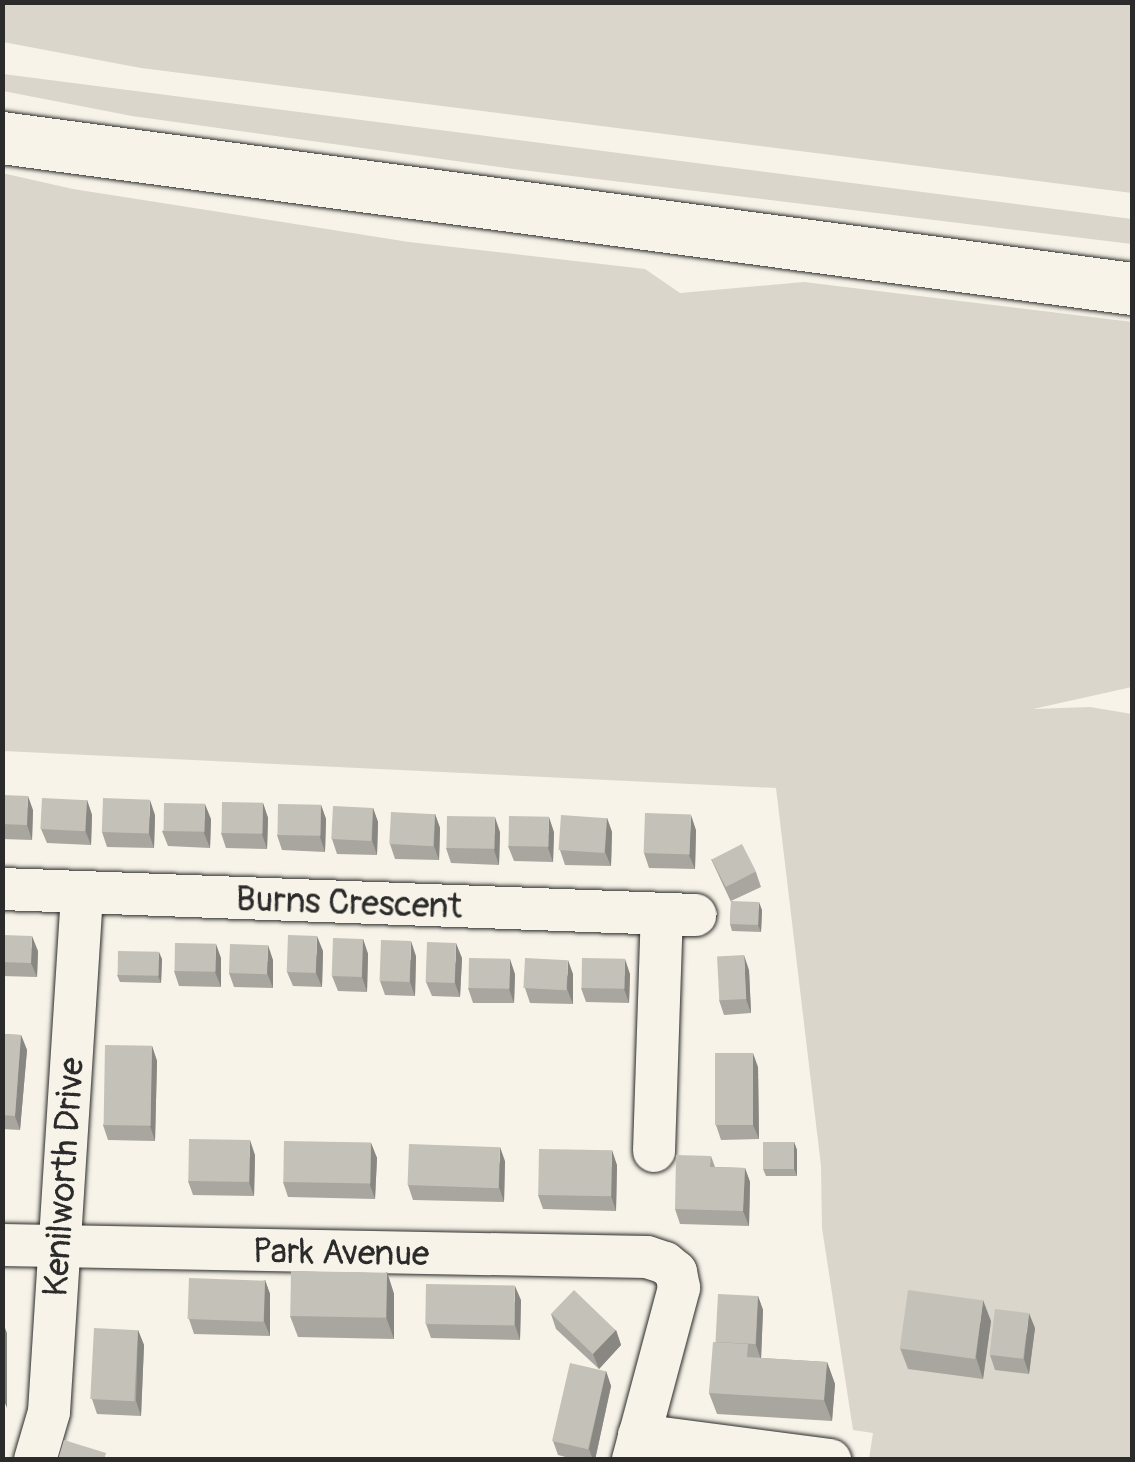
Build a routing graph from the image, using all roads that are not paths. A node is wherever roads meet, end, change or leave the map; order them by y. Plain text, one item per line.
1 (2, 138) edge
2 (1132, 288) edge
3 (2, 889) edge
4 (82, 894) junction
5 (654, 1152) dead end
6 (2, 1246) edge
7 (60, 1250) junction
8 (636, 1447) edge
9 (36, 1460) edge
10 (830, 1460) edge

1 - 2 main road
3 - 4 street, Burns Crescent
4 - 5 street, Burns Crescent
4 - 7 street, Kenilworth Drive
6 - 7 street, Park Avenue
7 - 8 street, Park Avenue
7 - 9 street, Kenilworth Drive
8 - 10 street

